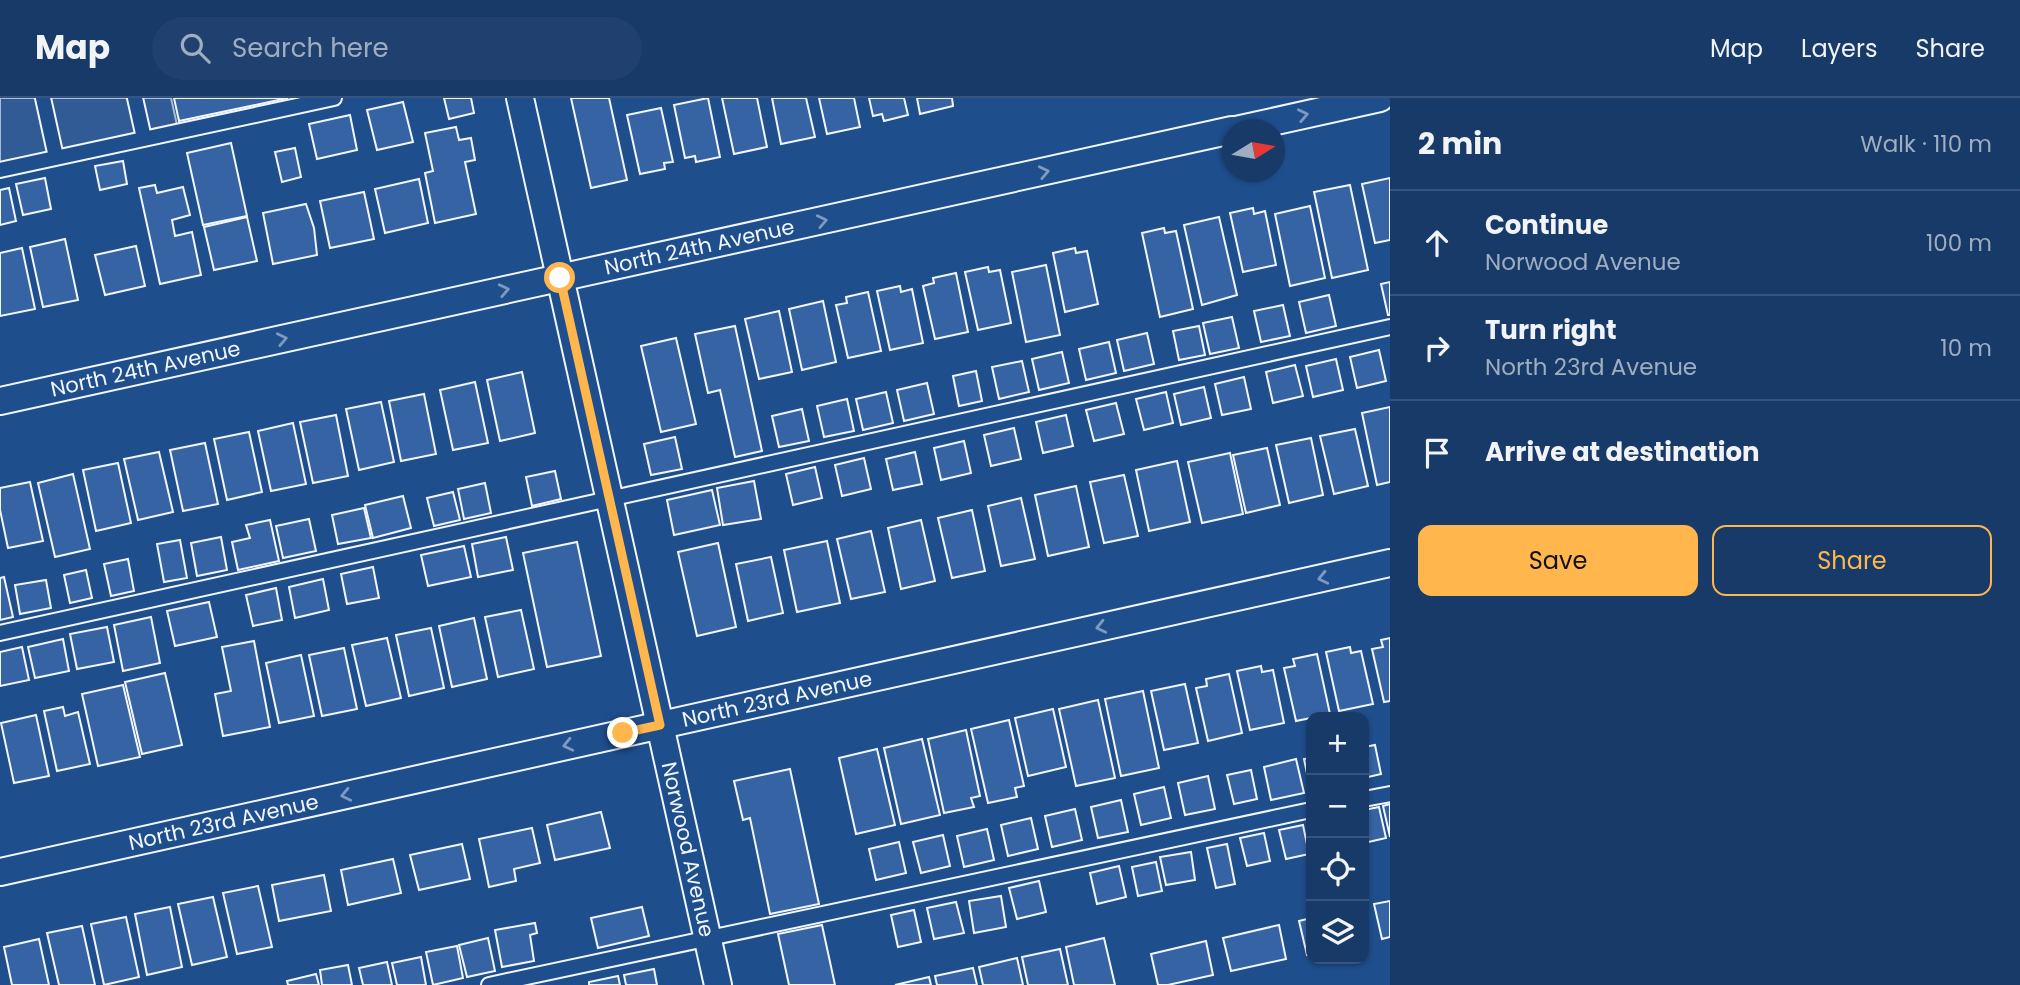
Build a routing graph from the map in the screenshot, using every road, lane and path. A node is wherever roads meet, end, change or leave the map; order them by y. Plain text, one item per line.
1 (43, 98) edge
2 (135, 98) edge
3 (334, 98) edge
4 (520, 98) edge
5 (1380, 98) edge
6 (1284, 119) edge
7 (1222, 133) edge
8 (144, 138) junction
9 (56, 157) junction
10 (0, 170) edge
11 (560, 278) junction
12 (1390, 327) edge
13 (0, 401) edge
14 (609, 499) junction
15 (1390, 563) edge
16 (0, 632) edge
17 (660, 725) junction
18 (1390, 794) edge
19 (1369, 798) edge
20 (1306, 811) edge
21 (0, 872) edge
22 (708, 937) junction
23 (489, 985) edge
24 (718, 985) edge

1 - 9 lane
2 - 8 lane
3 - 8 lane
4 - 11 street, Norwood Avenue
6 -> 5 street, North 24th Avenue
11 -> 7 street, North 24th Avenue
8 - 9 lane
9 - 10 lane
13 -> 11 street, North 24th Avenue
11 - 14 street, Norwood Avenue
12 - 14 lane
14 - 16 lane
14 - 17 street, Norwood Avenue
15 -> 17 street, North 23rd Avenue
17 -> 21 street, North 23rd Avenue
17 - 22 street, Norwood Avenue
18 - 19 lane
20 - 22 lane
22 - 23 lane
22 - 24 street, Norwood Avenue

